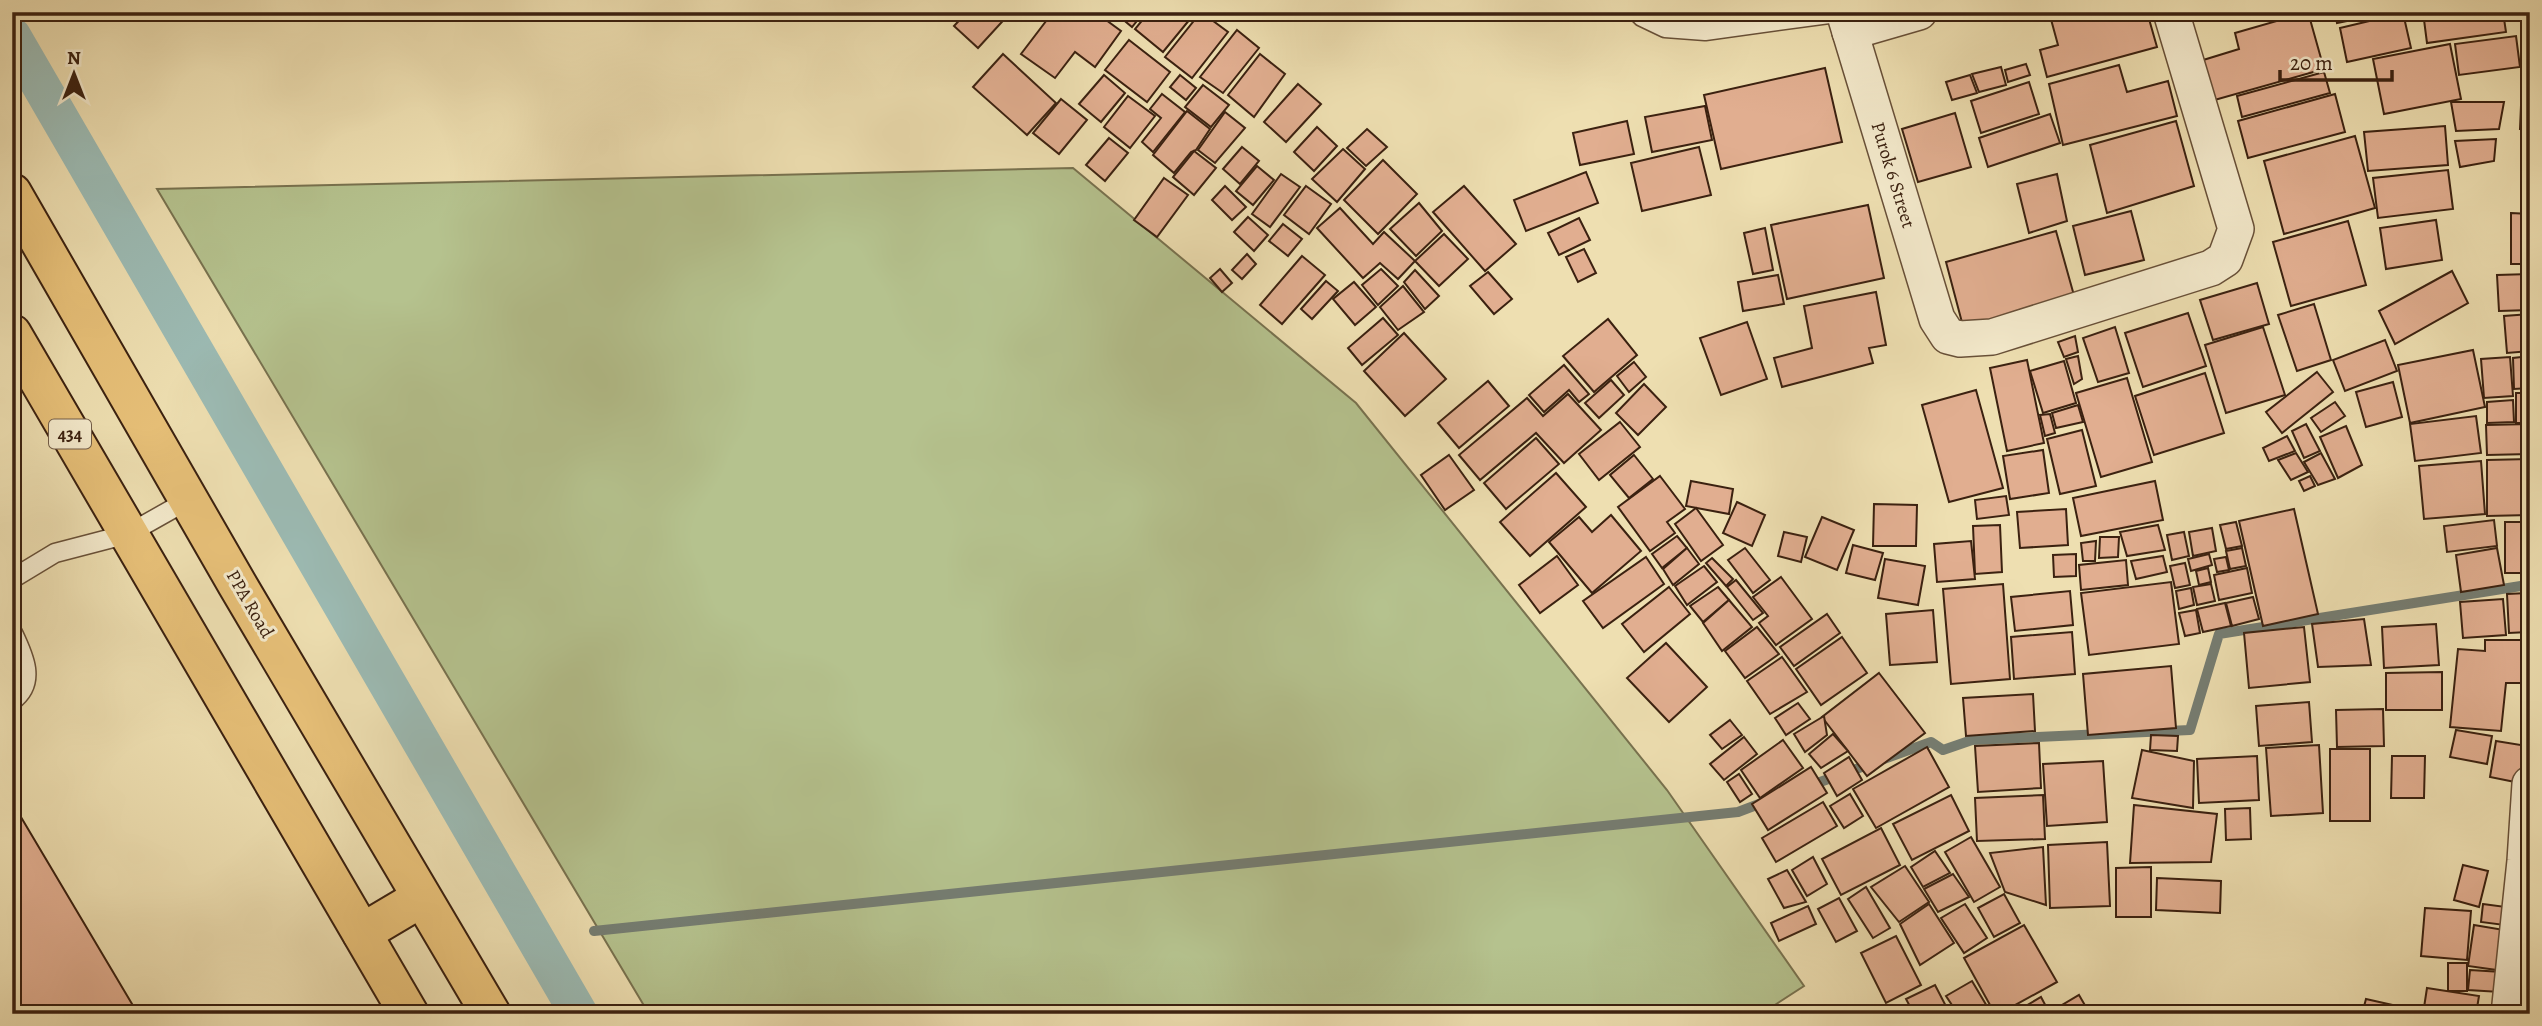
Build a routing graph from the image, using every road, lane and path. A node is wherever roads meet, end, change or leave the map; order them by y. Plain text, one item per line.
1 (1637, 12) edge
2 (1919, 12) edge
3 (2171, 12) edge
4 (1847, 22) edge
5 (12, 193) edge
6 (12, 334) edge
7 (190, 499) junction
8 (128, 534) junction
9 (12, 579) edge
10 (12, 631) edge
11 (12, 701) edge
12 (2530, 785) edge
13 (421, 898) junction
14 (362, 933) junction
15 (409, 1014) edge
16 (491, 1014) edge
17 (2509, 1014) edge

1 - 4 lane
2 - 4 street
3 - 4 street, Purok 6 Street
5 - 7 highway, PPA Road
6 - 8 highway, 434
7 - 8 lane
7 - 13 highway, PPA Road
8 - 9 lane
8 - 14 highway
10 - 11 lane
12 - 17 street
13 - 14 highway
13 - 16 highway, PPA Road
14 - 15 highway

